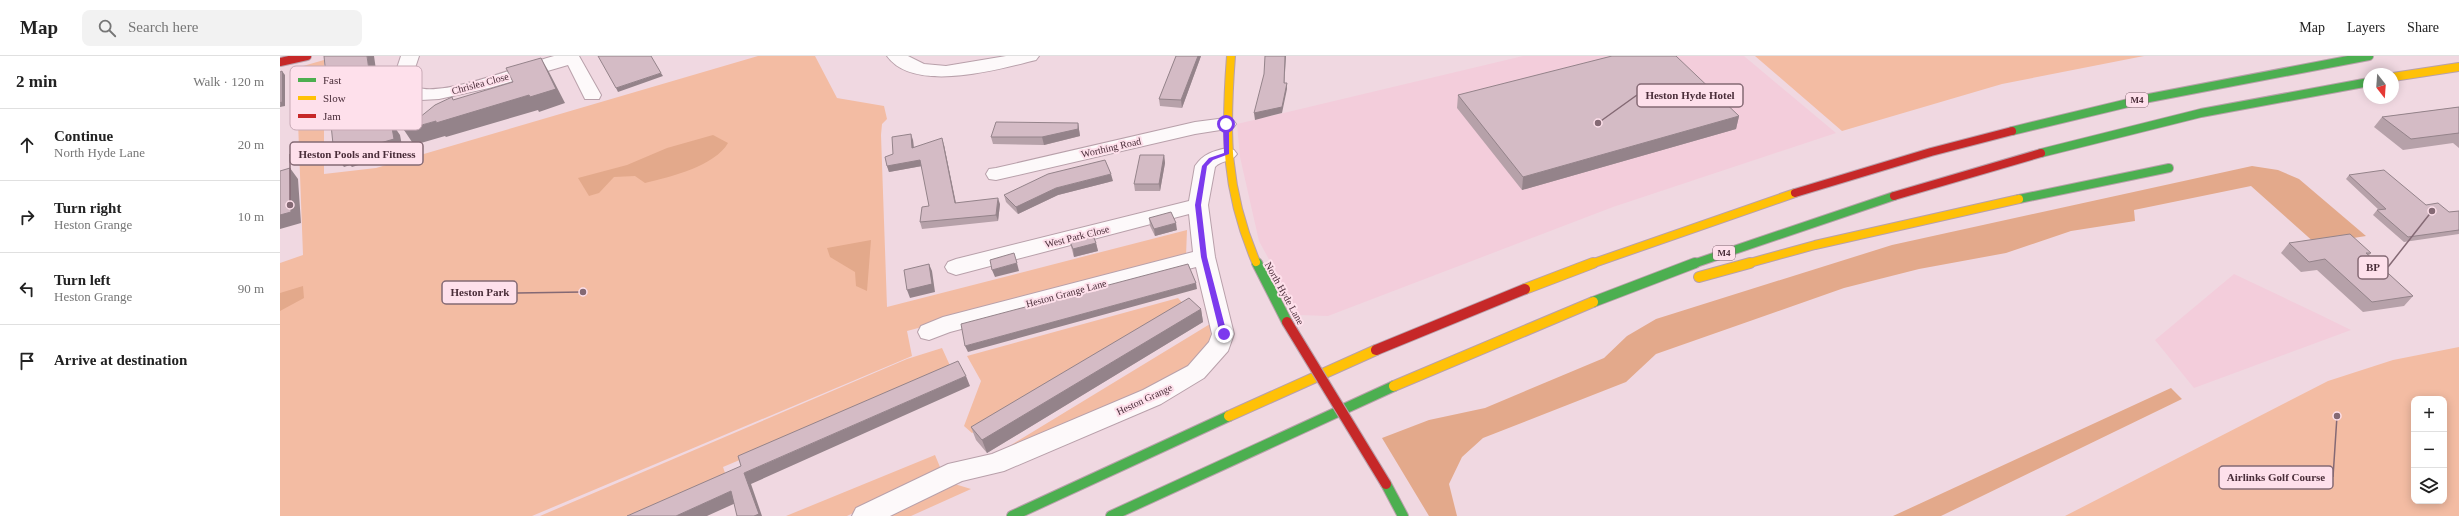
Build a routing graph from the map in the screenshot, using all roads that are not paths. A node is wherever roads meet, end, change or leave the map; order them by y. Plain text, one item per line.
1 (307, 56) edge
2 (410, 56) edge
3 (896, 56) edge
4 (1030, 56) edge
5 (1231, 56) edge
6 (2325, 56) edge
7 (2369, 56) edge
8 (280, 62) edge
9 (407, 66) edge
10 (2459, 67) edge
11 (2268, 72) junction
12 (2399, 76) edge
13 (2363, 83) edge
14 (422, 93) edge
15 (592, 95) dead end
16 (1226, 124) junction
17 (1227, 154) junction
18 (2169, 168) dead end
19 (996, 174) dead end
20 (1198, 205) junction
21 (1204, 257) junction
22 (956, 267) dead end
23 (1691, 279) dead end
24 (1638, 296) dead end
25 (929, 332) dead end
26 (1518, 332) junction
27 (865, 516) edge
28 (1012, 516) edge
29 (1111, 516) edge
30 (1403, 516) edge

1 - 8 main road
2 - 9 street, Chrislea Close
3 - 4 street
5 - 16 main road, North Hyde Lane
6 - 11 main road
7 - 11 main road, M4
10 - 12 main road
11 - 28 main road, M4
13 - 26 main road, M4
14 - 15 street, Chrislea Close
16 - 17 main road, North Hyde Lane
16 - 19 street, Worthing Road
17 - 20 street, Heston Grange
17 - 30 main road, North Hyde Lane, bridge
18 - 23 main road
20 - 21 street, Heston Grange
20 - 22 street, West Park Close
21 - 25 street, Heston Grange Lane
21 - 27 street, Heston Grange
24 - 26 main road
26 - 29 main road, M4

